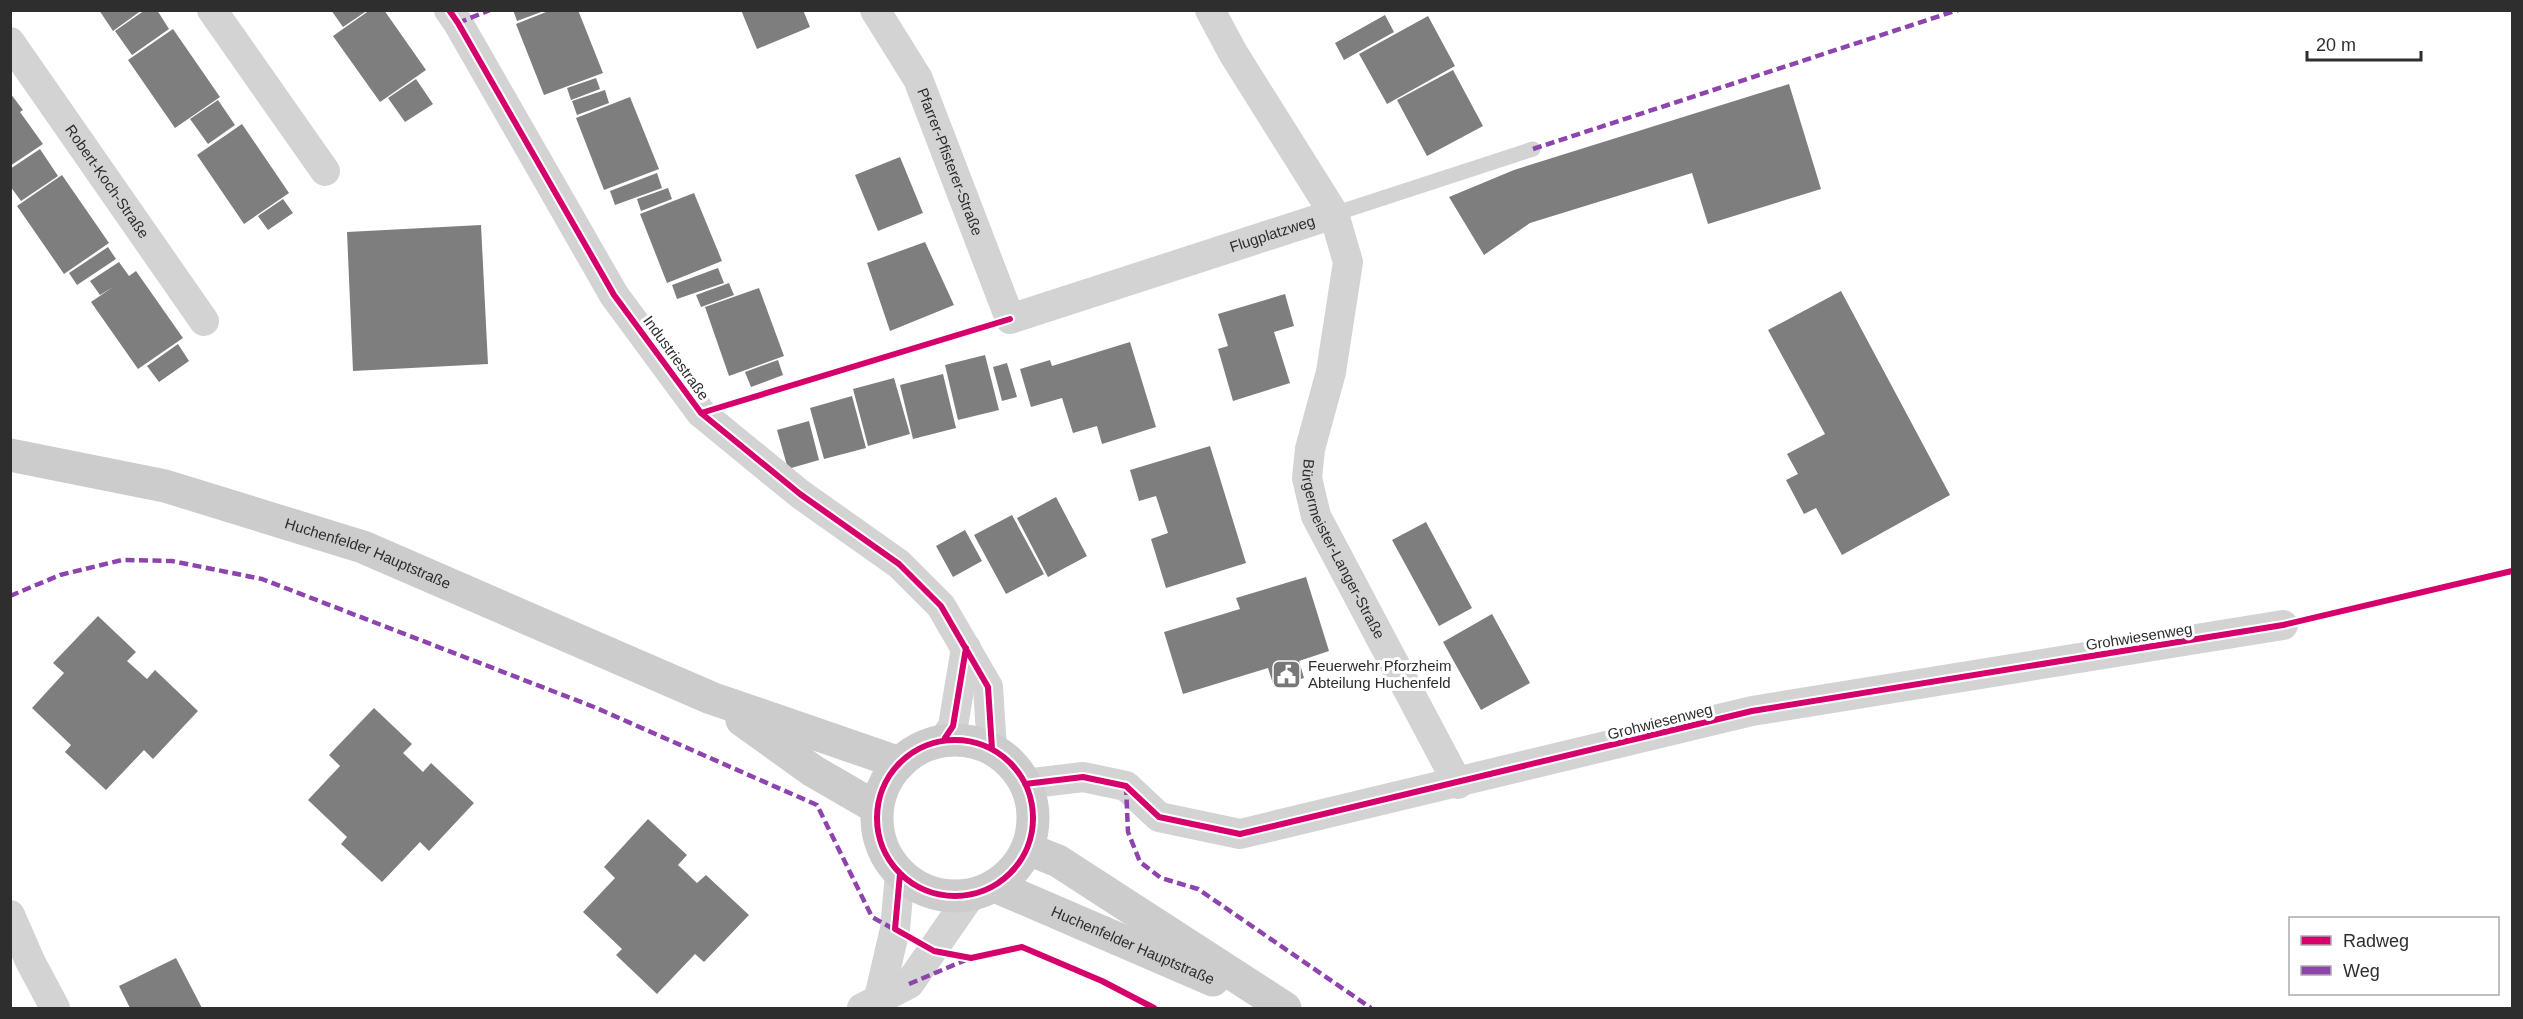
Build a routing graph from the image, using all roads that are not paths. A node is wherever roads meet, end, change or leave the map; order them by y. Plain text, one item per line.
1 (212, 10) edge
2 (449, 10) edge
3 (875, 10) edge
4 (1210, 10) edge
5 (10, 42) edge
6 (1533, 148) dead end
7 (325, 171) dead end
8 (1334, 214) junction
9 (1010, 319) joint
10 (204, 321) dead end
11 (10, 455) edge
12 (2283, 625) dead end
13 (966, 648) junction
14 (711, 698) junction
15 (945, 738) junction
16 (992, 749) junction
17 (900, 763) junction
18 (1025, 784) junction
19 (1458, 784) junction
20 (877, 808) junction
21 (1028, 849) junction
22 (900, 874) junction
23 (982, 891) junction
24 (10, 915) edge
25 (20, 966) edge
26 (870, 1005) edge
27 (1275, 1006) edge
28 (55, 1008) edge

1 - 7 street
2 - 13 street, Industriestraße
3 - 9 street, Pfarrer-Pfisterer-Straße
4 - 8 street, Bürgermeister-Langer-Straße
5 - 10 street, Robert-Koch-Straße
6 - 8 lane, Flugplatzweg
8 - 9 street, Flugplatzweg
8 - 19 street, Bürgermeister-Langer-Straße
11 - 14 main road, Huchenfelder Hauptstraße
12 - 19 street, Grohwiesenweg
13 - 15 street
13 - 16 street, Industriestraße
14 - 17 main road, Huchenfelder Hauptstraße
14 - 20 main road, Huchenfelder Hauptstraße
15 - 16 main road
15 - 17 main road
16 - 18 main road
17 - 20 main road
18 - 19 street, Grohwiesenweg
18 - 21 main road
20 - 22 main road
21 - 23 main road
21 - 27 main road, Huchenfelder Hauptstraße
22 - 23 main road
22 - 26 street
23 - 26 street
23 - 27 main road, Huchenfelder Hauptstraße
24 - 25 street
25 - 28 street

